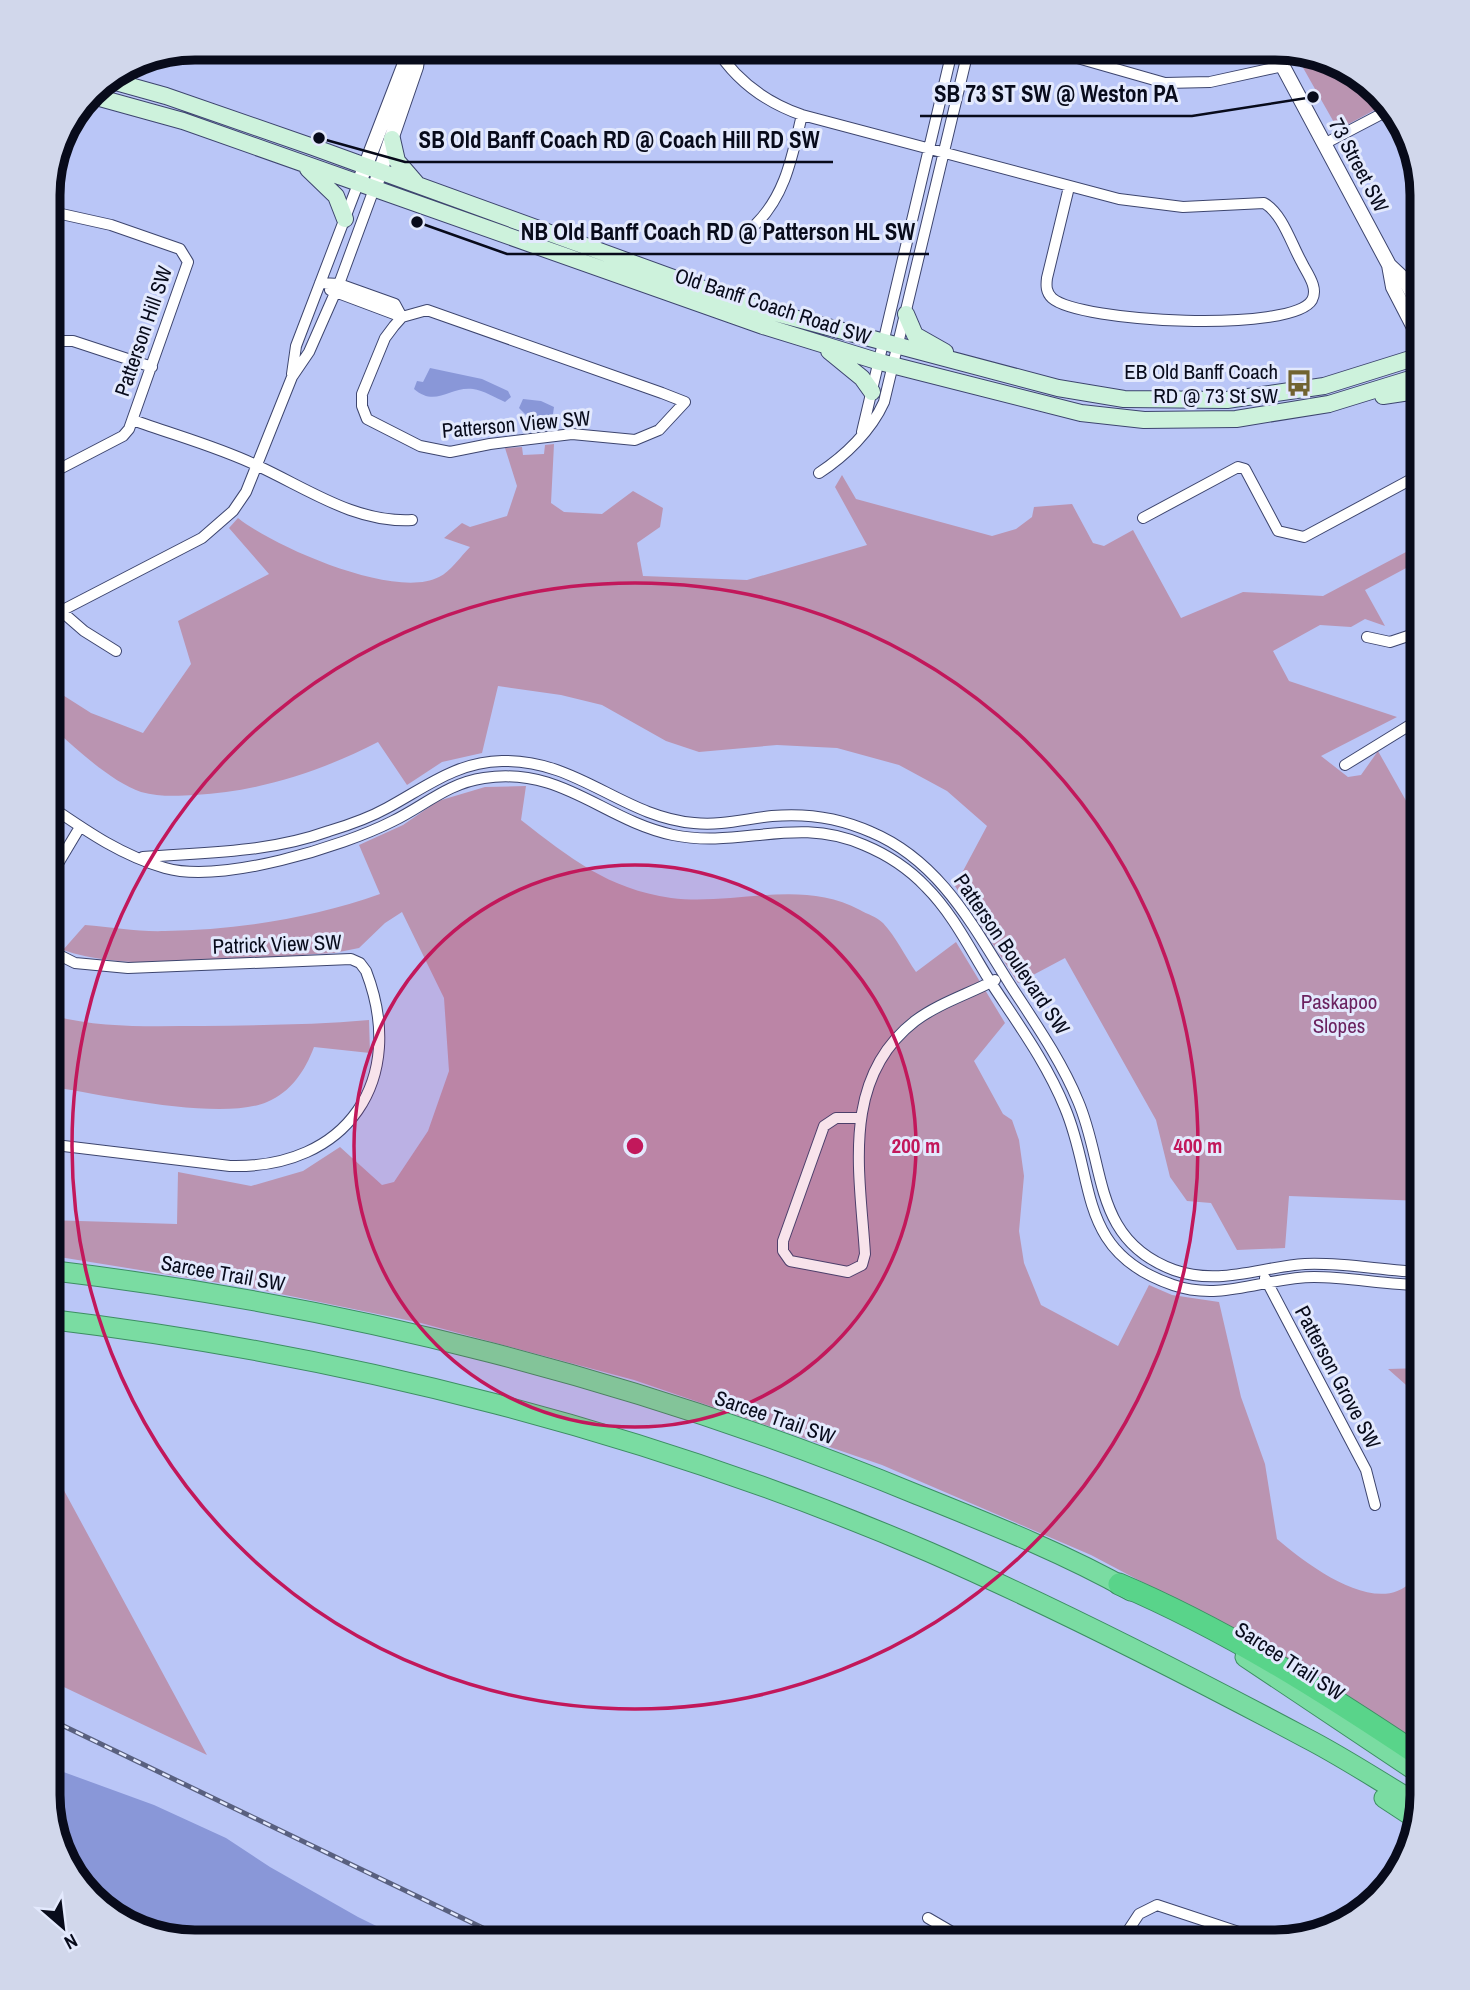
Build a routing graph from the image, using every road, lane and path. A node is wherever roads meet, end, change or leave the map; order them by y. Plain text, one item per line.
1 (408, 60) edge
2 (416, 60) edge
3 (726, 60) edge
4 (950, 60) edge
5 (966, 60) edge
6 (1081, 60) edge
7 (1280, 60) edge
8 (1283, 66) junction
9 (123, 80) edge
10 (120, 82) edge
11 (138, 87) junction
12 (101, 98) edge
13 (1383, 113) edge
14 (802, 115) junction
15 (392, 139) junction
16 (1324, 144) junction
17 (930, 149) junction
18 (944, 153) junction
19 (303, 164) junction
20 (372, 169) junction
21 (418, 185) junction
22 (366, 187) junction
23 (1069, 187) junction
24 (60, 214) edge
25 (345, 219) junction
26 (756, 224) dead end
27 (1389, 265) junction
28 (320, 284) junction
29 (337, 288) junction
30 (1410, 289) edge
31 (906, 314) junction
32 (402, 317) junction
33 (1410, 320) edge
34 (60, 341) edge
35 (891, 344) junction
36 (822, 345) junction
37 (1410, 359) edge
38 (887, 364) junction
39 (152, 367) junction
40 (985, 370) junction
41 (292, 377) junction
42 (1410, 379) edge
43 (872, 392) junction
44 (1410, 392) edge
45 (1329, 404) junction
46 (133, 420) junction
47 (862, 432) junction
48 (257, 465) junction
49 (60, 469) edge
50 (819, 473) dead end
51 (1410, 479) edge
52 (1143, 518) dead end
53 (412, 520) dead end
54 (61, 611) joint
55 (1410, 635) edge
56 (1367, 637) dead end
57 (116, 651) dead end
58 (1410, 725) edge
59 (1345, 765) dead end
60 (60, 813) edge
61 (703, 824) junction
62 (80, 827) junction
63 (885, 838) junction
64 (703, 839) junction
65 (878, 851) junction
66 (141, 858) junction
67 (60, 860) edge
68 (60, 956) edge
69 (1004, 975) junction
70 (991, 982) junction
71 (1083, 1112) junction
72 (1069, 1117) junction
73 (859, 1118) junction
74 (60, 1146) edge
75 (1126, 1237) junction
76 (1116, 1247) junction
77 (1262, 1270) junction
78 (60, 1271) edge
79 (1410, 1271) edge
80 (1267, 1283) junction
81 (1410, 1283) edge
82 (60, 1321) edge
83 (1375, 1505) dead end
84 (1119, 1584) junction
85 (1309, 1739) junction
86 (1410, 1750) edge
87 (1410, 1767) edge
88 (1410, 1799) edge
89 (1409, 1814) edge
90 (928, 1918) dead end
91 (949, 1930) edge
92 (1129, 1930) edge
93 (1233, 1930) edge

1 - 20 street
2 - 15 street
3 - 14 street
4 - 17 street
5 - 18 street
6 - 8 street
7 - 8 street, 73 Street SW
8 - 16 street, 73 Street SW
9 - 11 main road
10 - 11 main road, Old Banff Coach Road SW
11 - 20 main road, Old Banff Coach Road SW
12 - 19 main road, Old Banff Coach Road SW
13 - 16 street
14 - 17 street
14 - 26 street
15 - 20 street
15 - 21 main road
16 - 27 street, 73 Street SW
17 - 18 street
17 - 35 street
18 - 23 street
18 - 31 street
19 - 22 main road, Old Banff Coach Road SW
19 - 25 main road
20 - 21 main road, Old Banff Coach Road SW
20 - 22 street
21 - 35 main road, Old Banff Coach Road SW
22 - 25 street
22 - 29 street
22 - 36 main road, Old Banff Coach Road SW
23 - 23 street
24 - 39 street, Patterson Hill SW
25 - 28 street
27 - 30 street, 73 Street SW
27 - 33 street, 73 Street SW
28 - 29 street, Patterson View SW
28 - 41 street
29 - 32 street, Patterson View SW
29 - 41 street
31 - 35 street
31 - 40 main road
32 - 32 street, Patterson View SW
34 - 39 street
35 - 38 street
35 - 40 main road, Old Banff Coach Road SW
36 - 38 main road, Old Banff Coach Road SW
36 - 43 main road
37 - 40 main road, Old Banff Coach Road SW
38 - 43 street
38 - 45 main road, Old Banff Coach Road SW
38 - 47 street
39 - 46 street, Patterson Hill SW
41 - 48 street
42 - 45 main road, Old Banff Coach Road SW
43 - 47 street
44 - 45 main road
46 - 48 street
46 - 49 street, Patterson Hill SW
47 - 50 street
48 - 53 street
48 - 54 street
51 - 52 street
54 - 57 street
55 - 56 street
58 - 59 street
60 - 62 street, Patterson Boulevard SW
61 - 63 street, Patterson Boulevard SW
61 - 64 street
61 - 66 street, Patterson Boulevard SW
62 - 66 street, Patterson Boulevard SW
62 - 67 street
63 - 65 street
63 - 69 street, Patterson Boulevard SW
64 - 65 street, Patterson Boulevard SW
64 - 66 street, Patterson Boulevard SW
65 - 70 street, Patterson Boulevard SW
68 - 74 street, Patrick View SW
69 - 70 street
69 - 71 street, Patterson Boulevard SW
70 - 72 street, Patterson Boulevard SW
70 - 73 street
71 - 72 street
71 - 75 street, Patterson Boulevard SW
72 - 76 street, Patterson Boulevard SW
73 - 73 street
75 - 76 street
75 - 77 street, Patterson Boulevard SW
76 - 80 street, Patterson Boulevard SW
77 - 79 street, Patterson Boulevard SW
77 - 80 street, Patterson Grove SW
78 - 84 highway, Sarcee Trail SW
80 - 81 street, Patterson Boulevard SW
80 - 83 street, Patterson Grove SW
82 - 85 highway
84 - 86 highway
84 - 87 highway, Sarcee Trail SW
85 - 88 highway
85 - 89 highway
90 - 91 street
92 - 93 street

